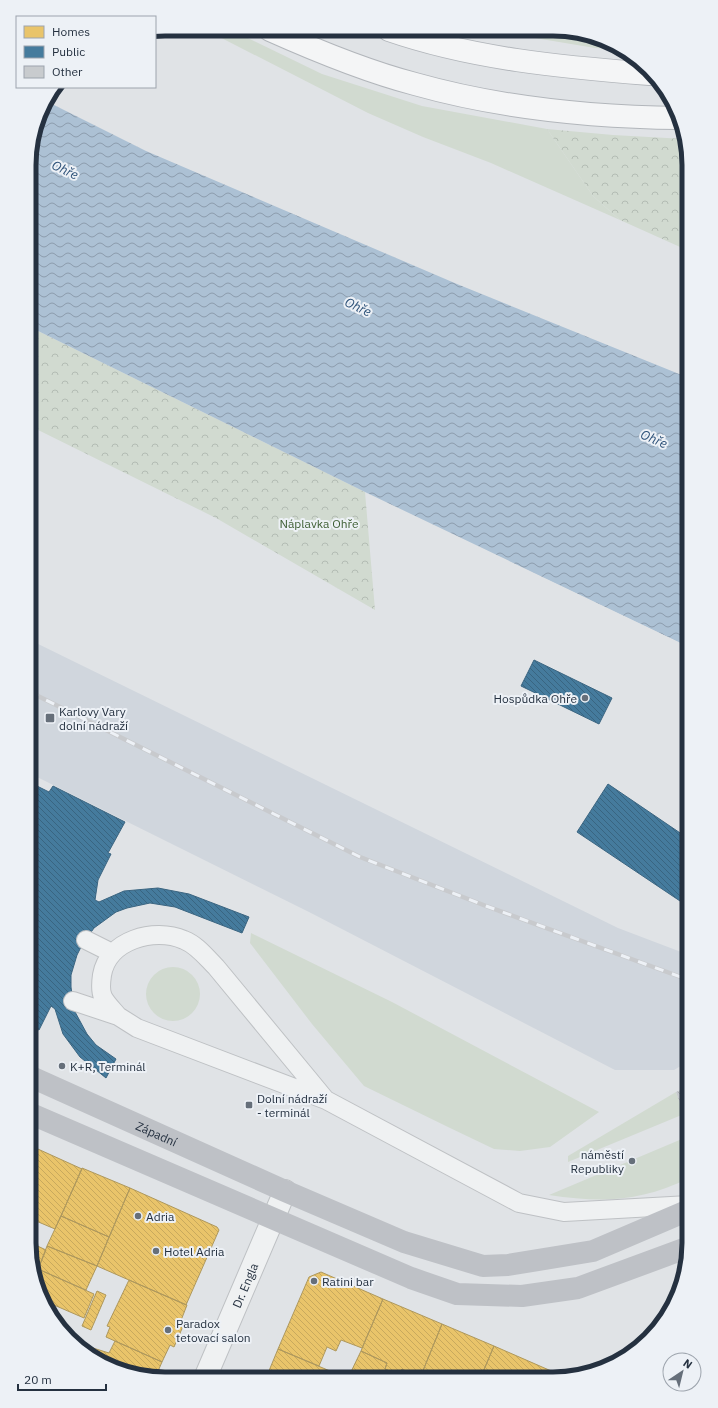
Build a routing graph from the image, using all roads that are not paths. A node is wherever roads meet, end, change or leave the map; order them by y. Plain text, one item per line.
1 (283, 36) edge
2 (408, 36) edge
3 (643, 73) edge
4 (673, 118) edge
5 (86, 940) dead end
6 (112, 953) junction
7 (73, 1001) dead end
8 (118, 1016) junction
9 (36, 1079) edge
10 (326, 1100) junction
11 (36, 1116) edge
12 (285, 1192) junction
13 (682, 1205) edge
14 (682, 1213) edge
15 (273, 1219) junction
16 (682, 1250) edge
17 (208, 1372) edge

1 - 4 highway
2 - 3 highway
5 - 6 lane
6 - 8 lane
6 - 10 lane
7 - 8 lane
8 - 10 lane
9 - 12 street, Západní
10 - 13 lane
11 - 15 street
12 - 14 street
12 - 15 street, Dr. Engla
15 - 16 street
15 - 17 street, Dr. Engla

